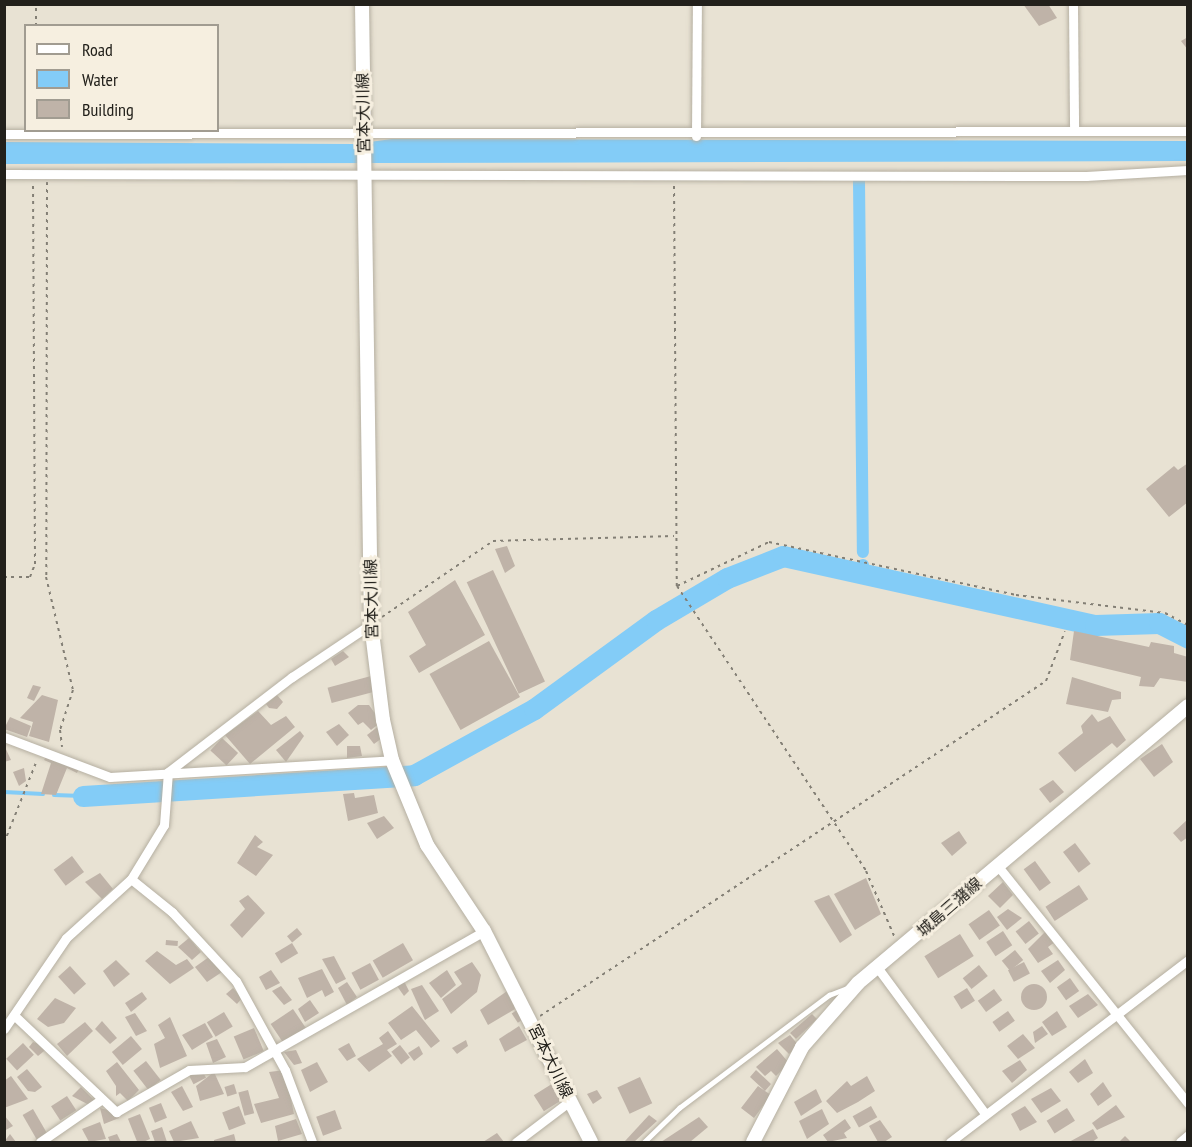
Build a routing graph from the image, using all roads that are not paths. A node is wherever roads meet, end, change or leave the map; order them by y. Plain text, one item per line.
1 (362, 4) edge
2 (697, 4) edge
3 (1073, 4) edge
4 (1074, 131) junction
5 (1188, 131) edge
6 (4, 134) edge
7 (364, 134) junction
8 (696, 136) junction
9 (364, 169) junction
10 (1188, 170) edge
11 (4, 174) edge
12 (371, 624) junction
13 (1188, 706) edge
14 (4, 737) edge
15 (393, 764) junction
16 (168, 777) junction
17 (997, 865) junction
18 (131, 879) junction
19 (484, 931) junction
20 (1188, 960) edge
21 (877, 968) junction
22 (858, 983) junction
23 (1119, 1014) junction
24 (17, 1018) junction
25 (4, 1029) edge
26 (274, 1052) junction
27 (102, 1099) junction
28 (570, 1101) junction
29 (1188, 1103) edge
30 (984, 1112) junction
31 (1188, 1135) edge
32 (45, 1141) edge
33 (312, 1143) edge
34 (516, 1143) edge
35 (591, 1143) edge
36 (644, 1143) edge
37 (753, 1143) edge
38 (950, 1143) edge
39 (1180, 1143) edge

1 - 7 main road, 宮本大川線
2 - 8 street
3 - 4 street
4 - 5 street
4 - 8 street
6 - 7 street
7 - 8 street
7 - 9 main road, 宮本大川線
9 - 10 street
9 - 11 street
9 - 12 main road, 宮本大川線
12 - 15 main road, 宮本大川線
12 - 16 street
13 - 17 main road, 城島三潴線
14 - 16 street
15 - 16 street
15 - 19 main road, 宮本大川線
16 - 18 street
17 - 21 main road, 城島三潴線
17 - 23 street
18 - 24 street
18 - 26 street
19 - 26 street
19 - 28 main road, 宮本大川線
20 - 23 street
21 - 22 main road, 城島三潴線
21 - 30 street
22 - 36 lane
22 - 37 main road, 城島三潴線
23 - 29 street
23 - 30 street
24 - 25 street
24 - 27 street
26 - 27 street
26 - 33 street
27 - 32 street
28 - 34 street
28 - 35 main road, 宮本大川線
30 - 38 street
31 - 39 street

